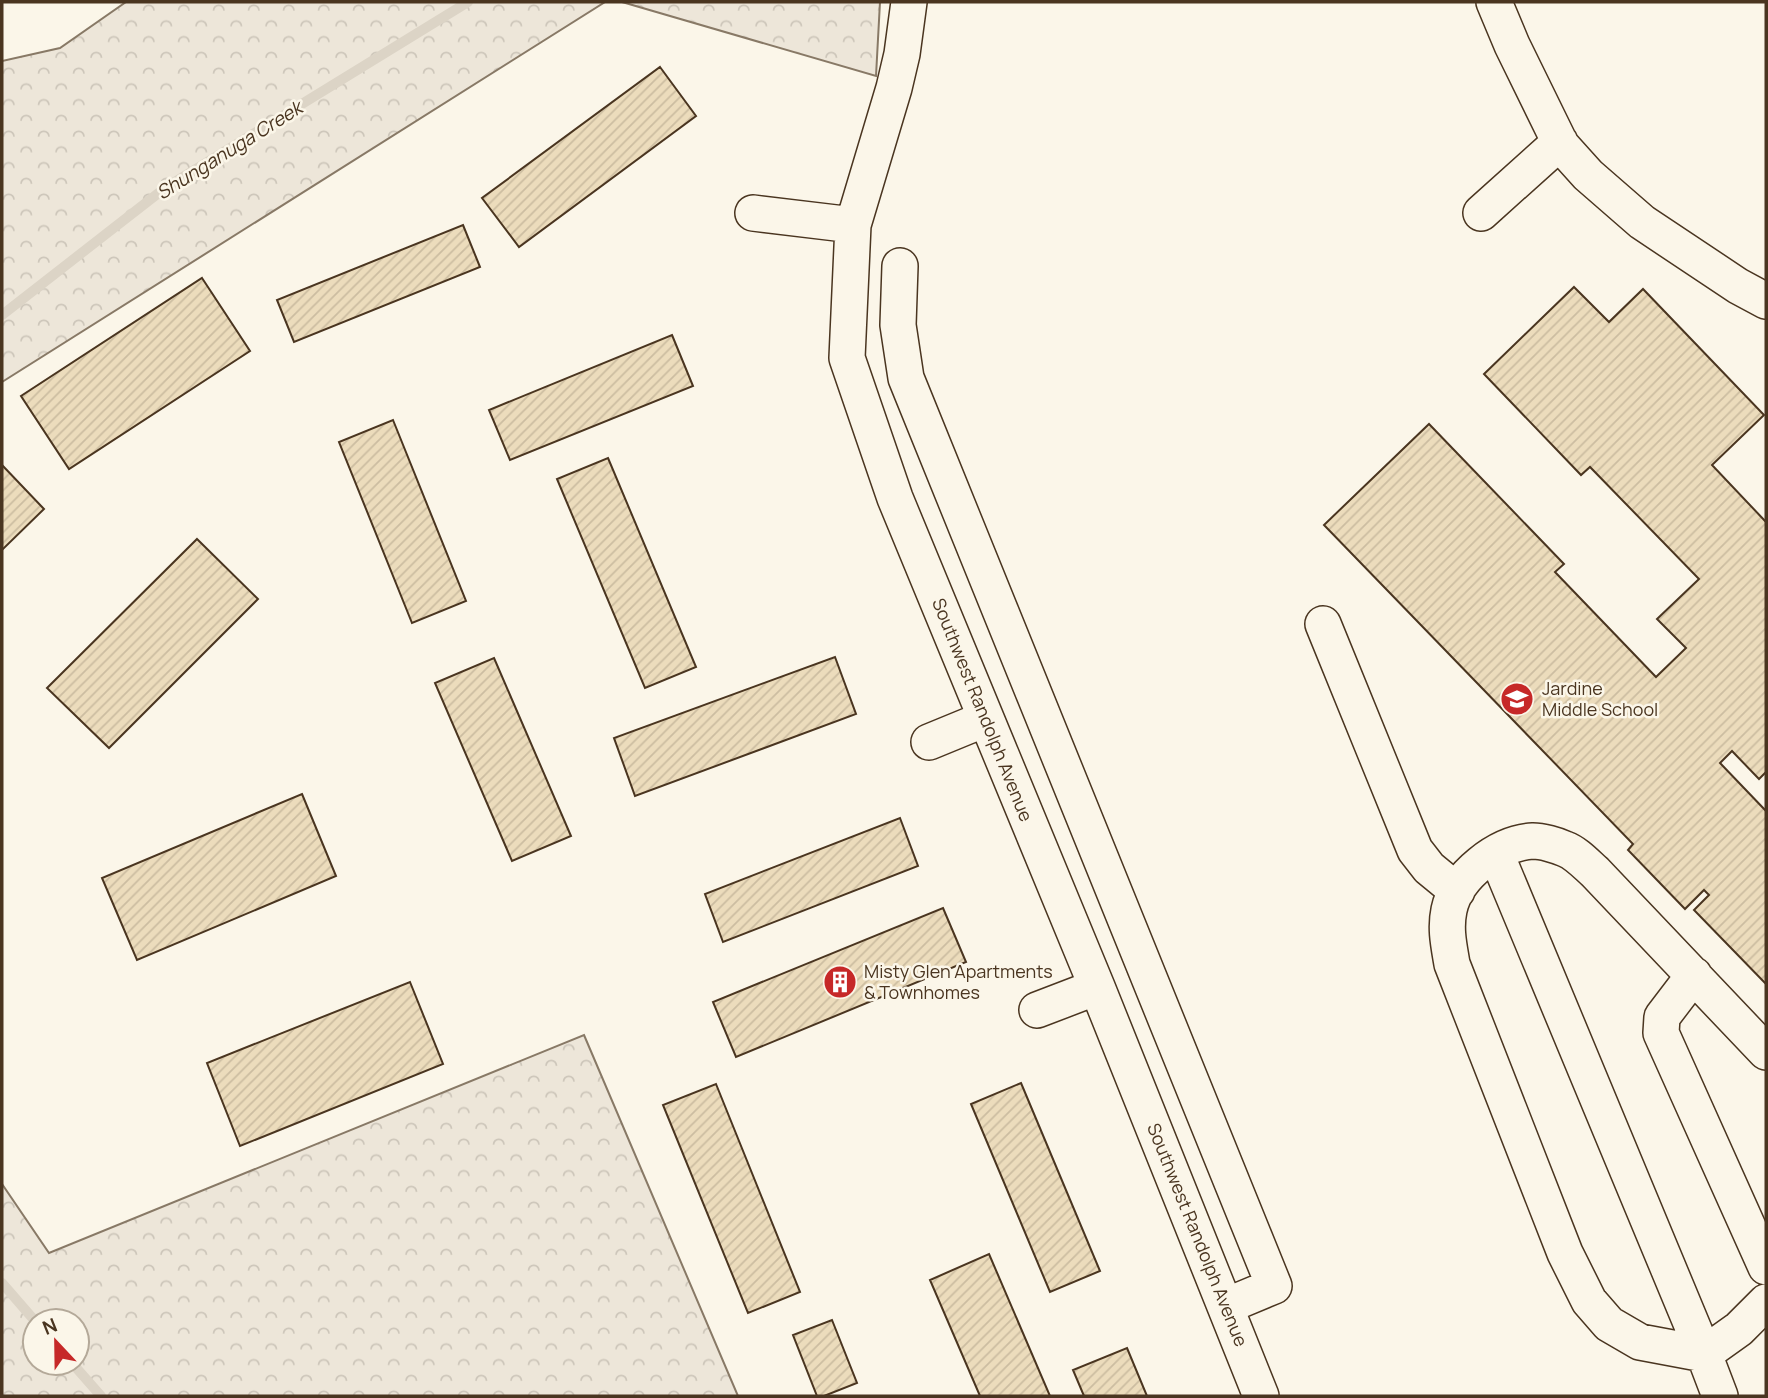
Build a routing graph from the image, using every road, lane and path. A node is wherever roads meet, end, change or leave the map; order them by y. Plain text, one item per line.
1 (909, 2) edge
2 (1494, 2) edge
3 (1560, 142) junction
4 (753, 213) dead end
5 (1481, 213) dead end
6 (853, 225) junction
7 (900, 266) dead end
8 (1766, 301) edge
9 (958, 509) junction
10 (907, 528) junction
11 (1323, 624) dead end
12 (985, 719) junction
13 (929, 742) dead end
14 (1081, 811) junction
15 (1032, 832) junction
16 (1496, 854) junction
17 (1457, 891) junction
18 (1694, 975) junction
19 (1097, 987) junction
20 (1037, 1010) dead end
21 (1766, 1052) edge
22 (1766, 1267) edge
23 (1766, 1302) edge
24 (1226, 1306) junction
25 (1704, 1353) junction
26 (1261, 1396) edge
27 (1720, 1396) edge

1 - 6 street, Southwest Randolph Avenue
2 - 3 street
3 - 5 street
3 - 8 street
4 - 6 street
6 - 10 street, Southwest Randolph Avenue
7 - 9 street
9 - 10 street
9 - 14 street
10 - 12 street, Southwest Randolph Avenue
11 - 17 street
12 - 13 street
12 - 15 street, Southwest Randolph Avenue
14 - 15 street
14 - 24 street
15 - 19 street, Southwest Randolph Avenue
16 - 17 street
16 - 18 street
16 - 25 street
17 - 25 street
18 - 21 street
18 - 22 street
19 - 20 street
19 - 24 street, Southwest Randolph Avenue
23 - 25 street
24 - 26 street, Southwest Randolph Avenue
25 - 27 street

